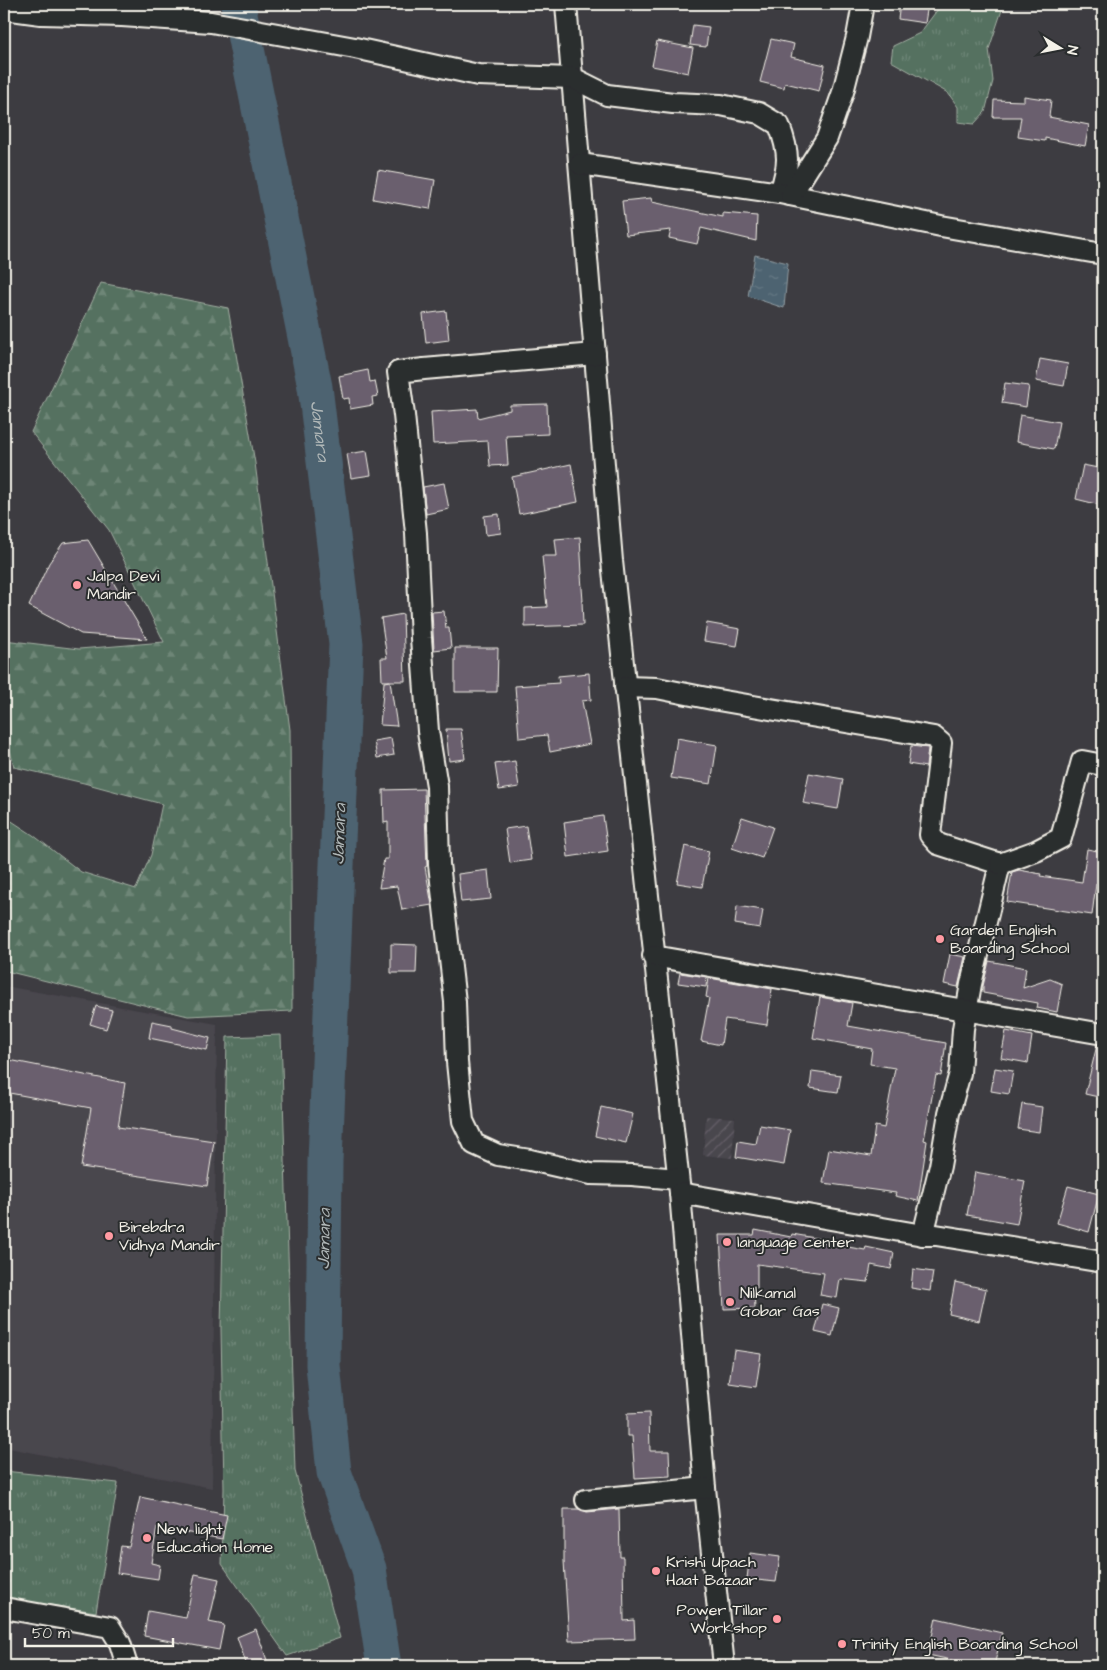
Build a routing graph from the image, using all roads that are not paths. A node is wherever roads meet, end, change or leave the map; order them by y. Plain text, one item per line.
1 (566, 4) edge
2 (863, 4) edge
3 (4, 9) edge
4 (573, 78) junction
5 (580, 164) junction
6 (786, 194) junction
7 (1103, 254) edge
8 (595, 354) junction
9 (625, 686) junction
10 (1103, 765) edge
11 (1000, 864) junction
12 (653, 956) junction
13 (966, 1009) junction
14 (1103, 1034) edge
15 (679, 1186) junction
16 (923, 1235) junction
17 (1103, 1262) edge
18 (705, 1488) junction
19 (586, 1500) dead end
20 (4, 1608) edge
21 (125, 1664) edge
22 (724, 1666) edge

1 - 4 street
2 - 6 street
3 - 4 street
4 - 5 street
4 - 6 street
5 - 6 street
5 - 8 street
6 - 7 street
8 - 9 street
8 - 15 street
9 - 11 street
9 - 12 street
10 - 11 street
11 - 13 street
12 - 13 street
12 - 15 street
13 - 14 street
13 - 16 street
15 - 16 street
15 - 18 street
16 - 17 street
18 - 19 street
18 - 22 street
20 - 21 street

